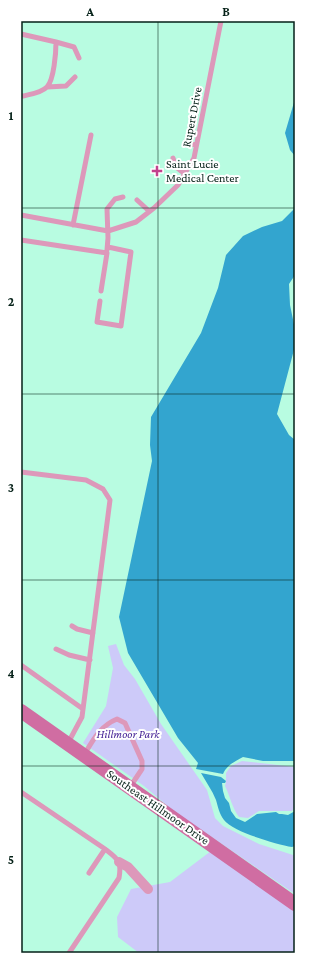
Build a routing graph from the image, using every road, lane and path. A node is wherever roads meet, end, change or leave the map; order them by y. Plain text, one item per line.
1 (221, 21) edge
2 (21, 34) edge
3 (56, 42) junction
4 (79, 58) dead end
5 (74, 77) dead end
6 (47, 87) junction
7 (23, 96) dead end
8 (91, 135) dead end
9 (186, 143) dead end
10 (196, 145) junction
11 (173, 158) dead end
12 (185, 174) junction
13 (124, 197) dead end
14 (137, 200) dead end
15 (150, 211) junction
16 (21, 215) edge
17 (73, 224) junction
18 (108, 231) junction
19 (21, 240) edge
20 (108, 247) junction
21 (107, 253) junction
22 (102, 291) dead end
23 (100, 301) dead end
24 (21, 472) edge
25 (72, 626) dead end
26 (93, 632) junction
27 (56, 649) dead end
28 (90, 660) junction
29 (21, 665) edge
30 (83, 709) junction
31 (21, 711) edge
32 (67, 743) junction
33 (84, 755) junction
34 (129, 787) junction
35 (21, 792) edge
36 (105, 849) junction
37 (119, 862) junction
38 (89, 873) dead end
39 (148, 889) dead end
40 (295, 904) edge
41 (69, 953) edge

1 - 10 lane, Rupert Drive
2 - 3 lane
3 - 4 lane
3 - 6 lane
5 - 6 lane
6 - 7 lane
8 - 17 lane
9 - 10 lane
10 - 12 lane, Rupert Drive
11 - 12 lane
12 - 15 lane, Rupert Drive
13 - 18 lane
14 - 15 lane
15 - 18 lane, Rupert Drive
16 - 17 lane, Rupert Drive
17 - 18 lane, Rupert Drive
18 - 20 lane
19 - 21 lane
20 - 21 lane
20 - 23 lane
21 - 22 lane
24 - 26 lane
25 - 26 lane
26 - 28 lane
27 - 28 lane
28 - 30 lane
29 - 30 lane
30 - 32 lane
31 - 32 street, Southeast Hillmoor Drive
32 - 33 street, Southeast Hillmoor Drive
33 - 34 street, Southeast Hillmoor Drive
33 - 34 lane
34 - 40 street, Southeast Hillmoor Drive
35 - 36 lane
36 - 37 lane
36 - 38 lane
37 - 39 street
37 - 41 lane

